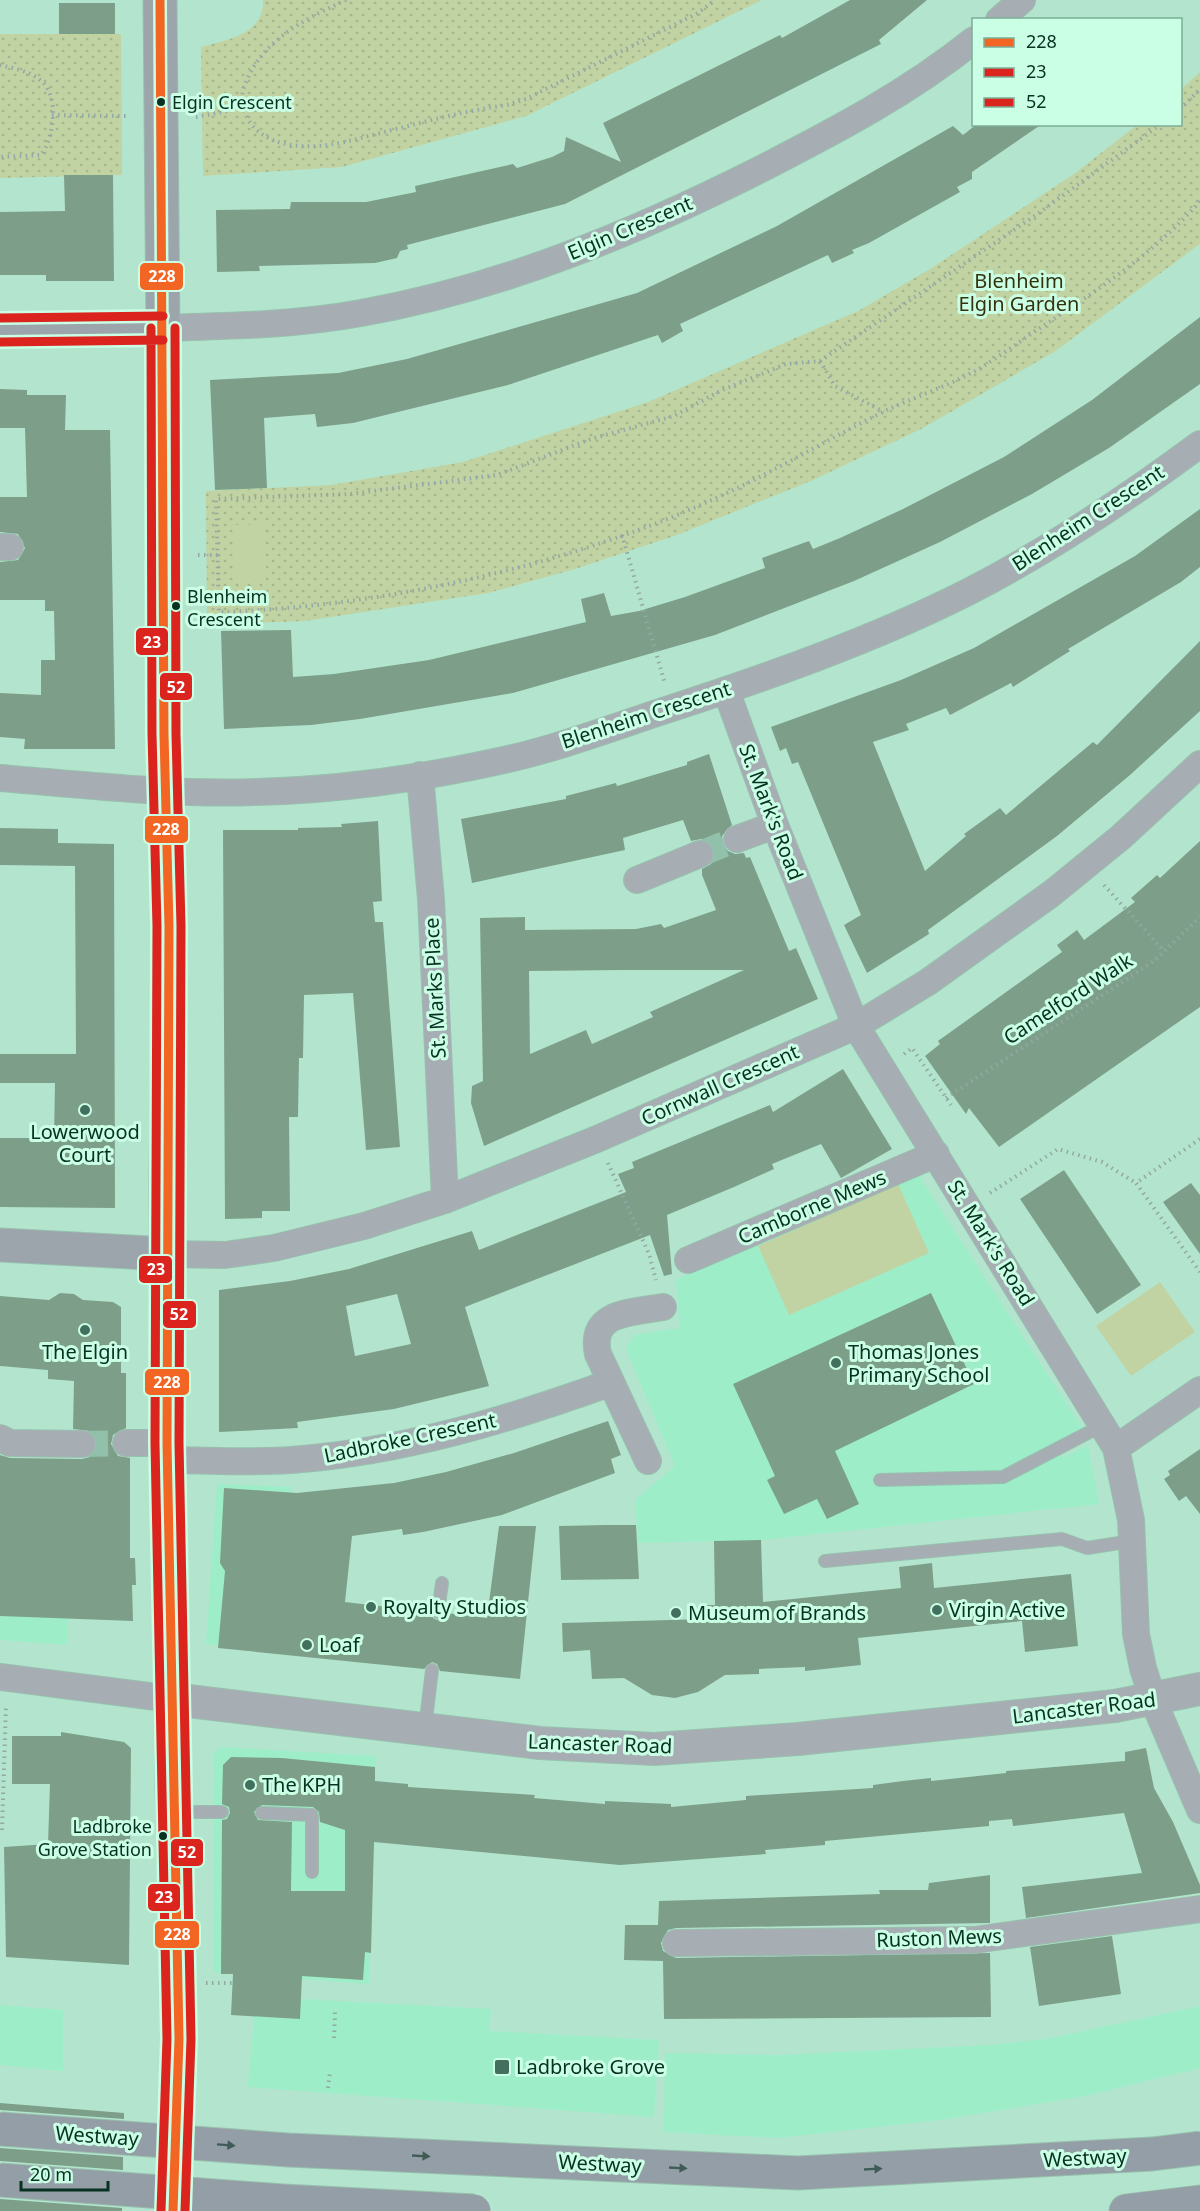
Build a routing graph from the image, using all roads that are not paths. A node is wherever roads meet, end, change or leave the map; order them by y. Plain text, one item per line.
1 (160, 0) edge
2 (1022, 0) edge
3 (1001, 18) edge
4 (972, 41) edge
5 (163, 328) junction
6 (0, 330) edge
7 (1200, 444) edge
8 (726, 690) junction
9 (1200, 764) edge
10 (420, 775) junction
11 (0, 778) edge
12 (165, 790) junction
13 (775, 825) junction
14 (737, 839) tunnel mouth
15 (700, 854) tunnel mouth
16 (637, 880) dead end
17 (856, 1026) junction
18 (936, 1154) junction
19 (445, 1200) junction
20 (0, 1245) edge
21 (168, 1254) junction
22 (688, 1260) dead end
23 (663, 1307) road end
24 (610, 1383) junction
25 (1200, 1390) edge
26 (1103, 1425) junction
27 (0, 1438) edge
28 (126, 1443) tunnel mouth
29 (82, 1444) tunnel mouth
30 (1116, 1448) junction
31 (168, 1451) junction
32 (648, 1461) dead end
33 (880, 1480) dead end
34 (1132, 1541) junction
35 (825, 1561) dead end
36 (442, 1583) dead end
37 (438, 1612) dead end
38 (432, 1670) dead end
39 (3, 1677) edge
40 (1200, 1689) edge
41 (172, 1699) junction
42 (1153, 1700) junction
43 (424, 1729) junction
44 (1200, 1810) edge
45 (173, 1812) junction
46 (222, 1812) dead end
47 (262, 1813) dead end
48 (312, 1872) dead end
49 (1200, 1909) edge
50 (676, 1942) dead end
51 (0, 2129) edge
52 (1200, 2148) edge
53 (0, 2180) edge
54 (1200, 2202) edge
55 (173, 2211) edge
56 (474, 2211) edge
57 (1126, 2211) edge

1 - 5 main road
2 - 3 street
4 - 5 street, Elgin Crescent
5 - 6 main road, Elgin Crescent
5 - 12 main road
7 - 8 street, Blenheim Crescent
8 - 10 street, Blenheim Crescent
8 - 13 street, St. Mark's Road
9 - 17 street, Cornwall Crescent
10 - 12 street, Blenheim Crescent
10 - 19 street, St. Marks Place
11 - 12 street, Blenheim Crescent
12 - 21 main road
13 - 14 street
13 - 17 street, St. Mark's Road
15 - 16 street
17 - 18 street, St. Mark's Road
17 - 19 street, Cornwall Crescent
18 - 22 street, Camborne Mews
18 - 26 street, St. Mark's Road
19 - 21 street, Cornwall Crescent
20 - 21 main road
21 - 31 main road
23 - 24 street
24 - 31 street, Ladbroke Crescent
24 - 32 street
25 - 30 street
26 - 30 street, St. Mark's Road
26 - 33 lane
27 - 29 street
28 - 31 street, Ladbroke Crescent
30 - 34 street, St. Mark's Road
31 - 41 main road
34 - 35 lane
34 - 42 street, St. Mark's Road
36 - 37 lane
38 - 43 lane
39 - 41 street, Lancaster Road
40 - 42 street, Lancaster Road
41 - 43 street, Lancaster Road
41 - 45 main road
42 - 43 street, Lancaster Road
42 - 44 street, St. Mark's Road
45 - 46 lane
45 - 55 main road
47 - 48 lane
49 - 50 street, Ruston Mews
51 -> 52 highway, Westway, bridge
53 - 56 highway, bridge
54 - 57 highway

